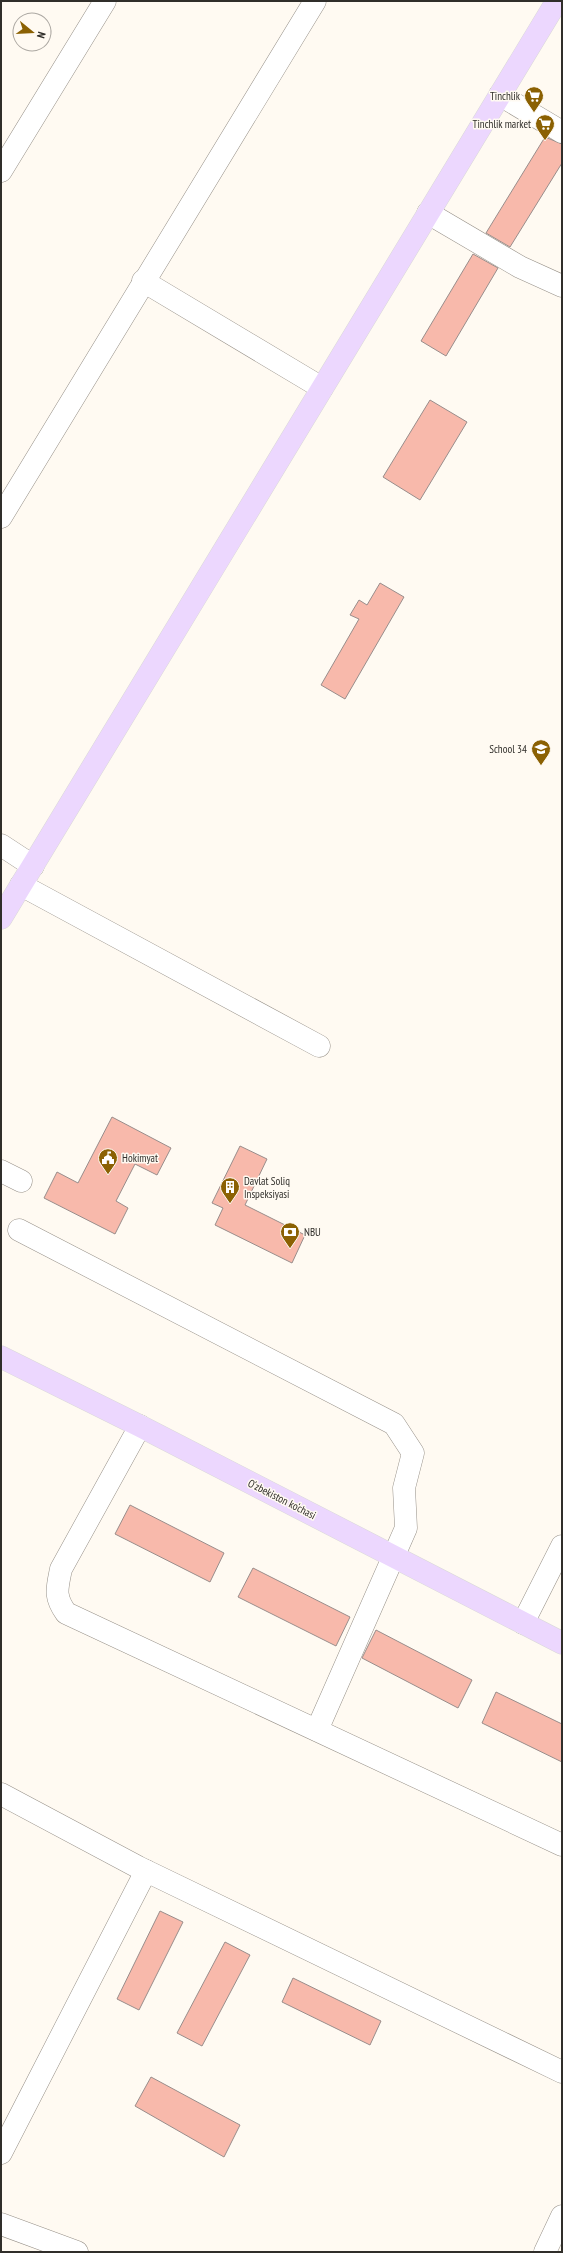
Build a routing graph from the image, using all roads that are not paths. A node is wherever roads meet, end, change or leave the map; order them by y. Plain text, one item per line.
1 (105, 1) edge
2 (315, 1) edge
3 (557, 1) edge
4 (500, 96) junction
5 (562, 132) edge
6 (1, 171) edge
7 (428, 213) junction
8 (143, 281) junction
9 (562, 286) edge
10 (322, 388) junction
11 (1, 517) edge
12 (1, 845) edge
13 (33, 866) junction
14 (21, 885) junction
15 (1, 918) edge
16 (320, 1046) dead end
17 (1, 1171) edge
18 (21, 1181) dead end
19 (19, 1230) dead end
20 (1, 1357) edge
21 (140, 1426) junction
22 (562, 1546) edge
23 (393, 1556) junction
24 (523, 1623) junction
25 (562, 1643) edge
26 (317, 1730) junction
27 (1, 1794) edge
28 (562, 1845) edge
29 (146, 1871) junction
30 (562, 2072) edge
31 (1, 2153) edge
32 (562, 2216) edge
33 (1, 2224) edge
34 (77, 2252) edge
35 (545, 2252) edge

1 - 6 street
2 - 8 street
3 - 4 main road
4 - 5 street
4 - 7 main road
7 - 9 street
7 - 10 main road
8 - 10 street
8 - 11 street
10 - 13 main road
12 - 13 street
13 - 14 main road
14 - 15 main road
14 - 16 street
17 - 18 street
19 - 23 street
20 - 21 main road, O‘zbekiston ko‘chasi
21 - 23 main road, O‘zbekiston ko‘chasi
21 - 26 street
22 - 24 street
23 - 24 main road, O‘zbekiston ko‘chasi
23 - 26 street
24 - 25 main road, O‘zbekiston ko‘chasi
26 - 28 street
27 - 29 street
29 - 30 street
29 - 31 street
32 - 35 street
33 - 34 street

